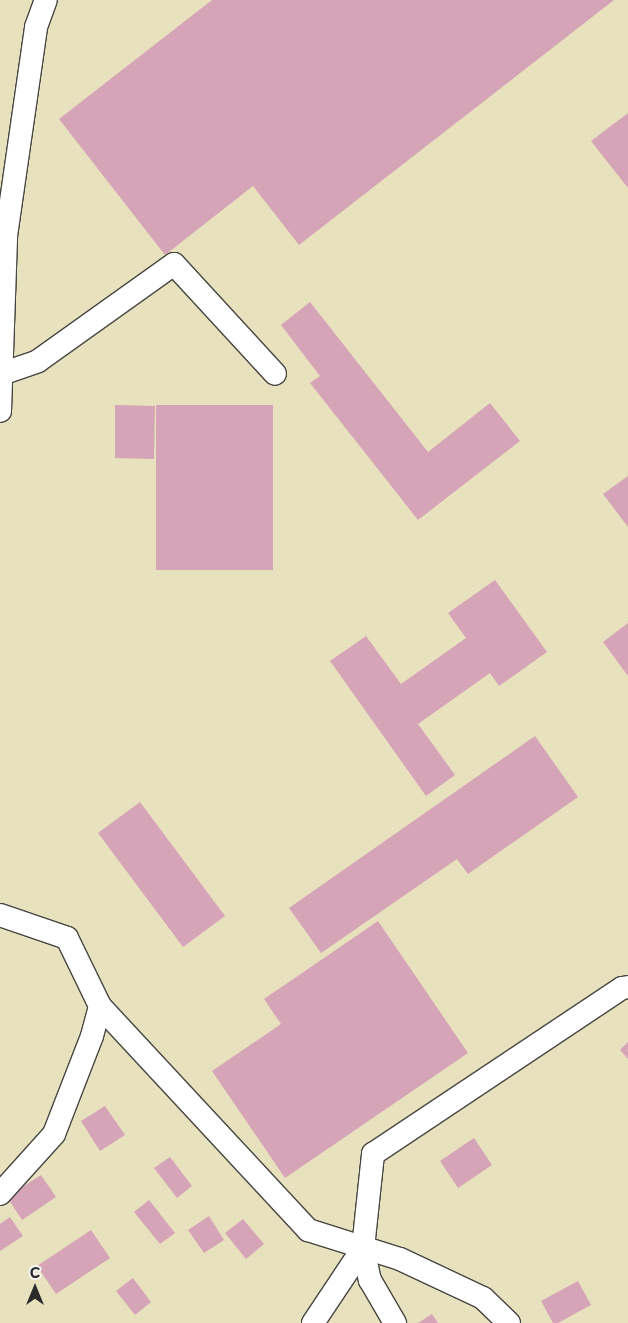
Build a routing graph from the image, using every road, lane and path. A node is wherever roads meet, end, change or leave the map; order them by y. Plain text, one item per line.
1 (46, 0) edge
2 (3, 232) edge
3 (1, 374) edge
4 (275, 374) dead end
5 (0, 411) edge
6 (0, 915) edge
7 (628, 987) edge
8 (100, 1006) junction
9 (0, 1194) edge
10 (363, 1248) junction
11 (313, 1323) edge
12 (395, 1323) edge
13 (509, 1323) edge

1 - 2 street
2 - 3 street
3 - 4 street
3 - 5 street
6 - 8 street
7 - 10 street
8 - 9 street
8 - 10 street
10 - 11 street
10 - 12 street
10 - 13 street

